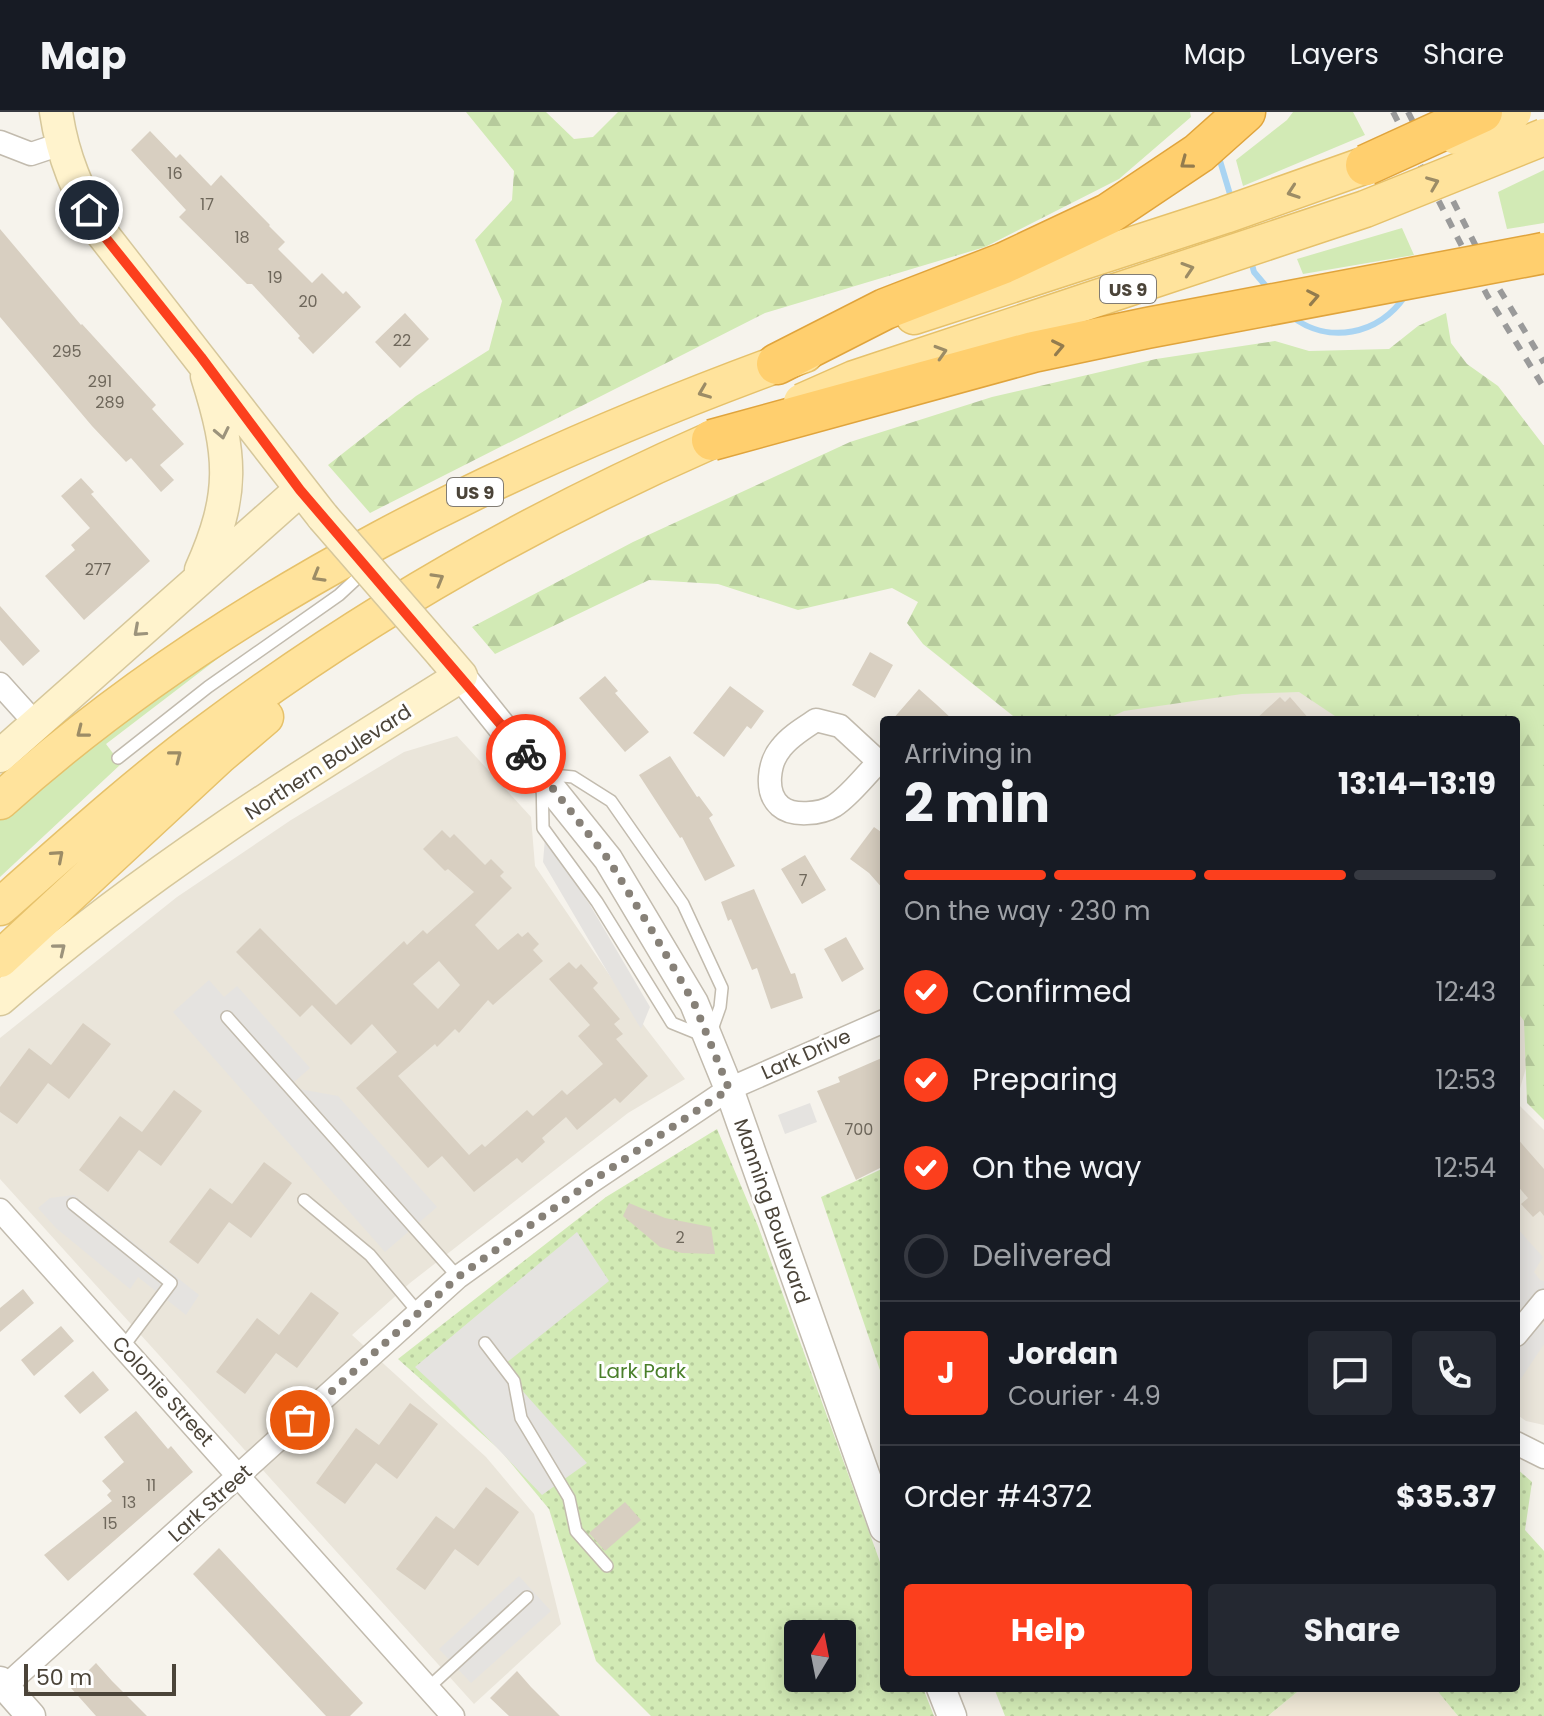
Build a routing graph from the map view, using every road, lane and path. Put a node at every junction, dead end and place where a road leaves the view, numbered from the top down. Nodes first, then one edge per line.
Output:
1 (56, 112) edge
2 (1245, 112) edge
3 (1482, 112) edge
4 (1513, 112) edge
5 (1544, 137) edge
6 (0, 142) edge
7 (61, 144) junction
8 (1366, 165) junction
9 (1544, 253) edge
10 (201, 357) junction
11 (777, 364) junction
12 (712, 440) junction
13 (300, 490) junction
14 (423, 517) junction
15 (392, 546) dead end
16 (381, 556) dead end
17 (197, 578) junction
18 (360, 626) junction
19 (452, 666) junction
20 (0, 684) edge
21 (36, 724) junction
22 (0, 756) edge
23 (118, 758) dead end
24 (880, 762) edge
25 (880, 766) edge
26 (542, 774) junction
27 (0, 801) edge
28 (0, 907) edge
29 (0, 959) edge
30 (0, 999) edge
31 (227, 1017) dead end
32 (880, 1023) edge
33 (709, 1038) junction
34 (729, 1089) junction
35 (304, 1200) dead end
36 (73, 1204) dead end
37 (0, 1210) edge
38 (458, 1277) junction
39 (1544, 1301) edge
40 (418, 1312) junction
41 (1520, 1330) edge
42 (485, 1343) dead end
43 (123, 1347) junction
44 (1520, 1445) edge
45 (1544, 1457) edge
46 (239, 1477) junction
47 (880, 1517) edge
48 (607, 1566) dead end
49 (527, 1597) dead end
50 (2, 1686) edge
51 (428, 1688) junction
52 (943, 1692) edge
53 (31, 1716) edge
54 (453, 1716) edge
55 (952, 1716) edge

1 - 7 main road
2 -> 11 highway
3 - 8 highway, bridge
4 - 8 main road, US 9, bridge
12 -> 5 main road, US 9, bridge
6 - 7 street
7 - 10 main road
8 -> 11 main road, US 9
12 -> 9 highway, bridge
10 - 13 main road
10 -> 17 main road
11 -> 14 main road, US 9 / US 9
18 -> 12 main road, US 9
13 - 17 main road
13 - 19 main road, bridge
14 - 15 lane
14 -> 27 main road, US 9 / US 9
16 - 23 lane
17 -> 21 main road
28 -> 18 main road, US 9
18 - 29 main road
19 - 26 street, Manning Boulevard
30 -> 19 main road, Northern Boulevard
20 - 21 street
21 - 22 main road
24 - 25 street
26 - 33 street, Manning Boulevard
26 - 33 lane
31 - 38 lane
32 - 34 street, Lark Drive
33 - 34 street, Manning Boulevard
34 - 38 street, Lark Street
34 - 47 street, Manning Boulevard
35 - 40 lane
36 - 43 lane
37 - 43 street, Colonie Street
38 - 40 street, Lark Street
39 - 41 street
40 - 46 street, Lark Street
42 - 48 lane
43 - 46 street, Colonie Street
44 - 45 street
46 - 50 street, Lark Street
46 - 51 street, Colonie Street
49 - 51 lane
50 - 53 street
51 - 54 street, Colonie Street
52 - 55 street

